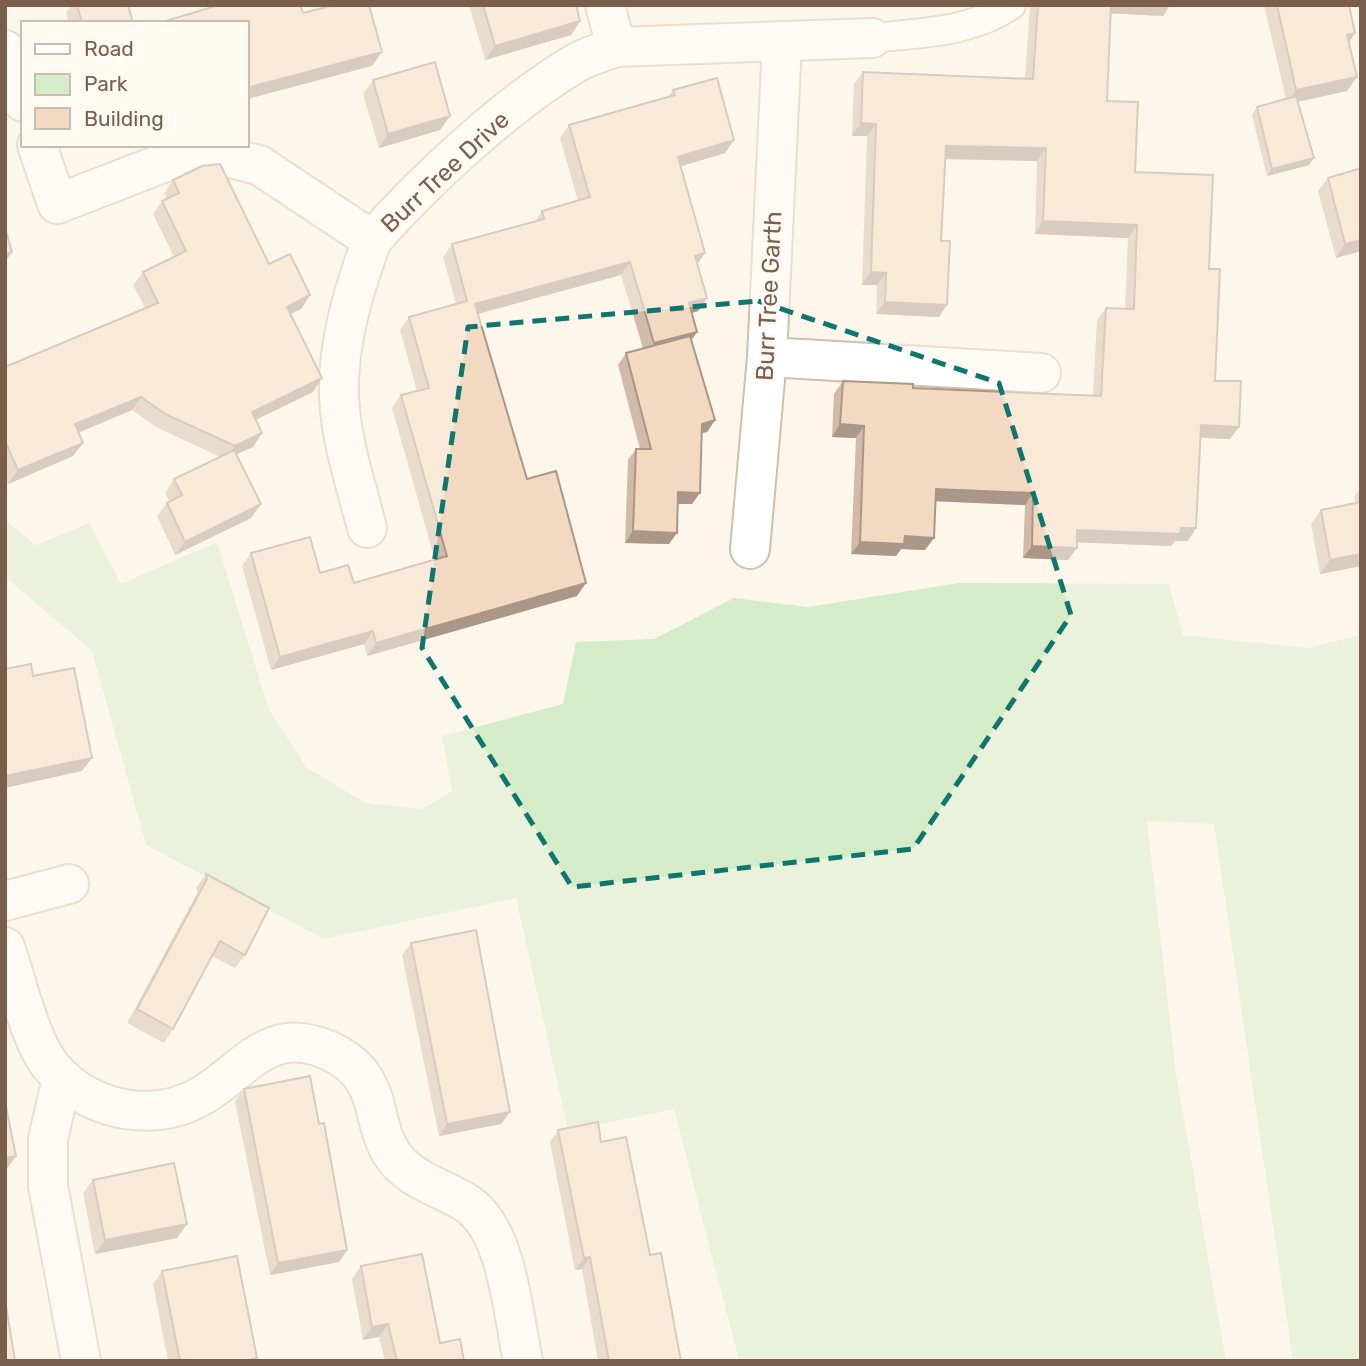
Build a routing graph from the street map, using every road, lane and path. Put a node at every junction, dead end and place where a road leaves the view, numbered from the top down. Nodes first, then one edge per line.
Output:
1 (605, 5) edge
2 (1011, 5) edge
3 (872, 38) joint
4 (782, 43) junction
5 (616, 47) junction
6 (5, 50) edge
7 (21, 96) edge
8 (38, 147) edge
9 (372, 240) junction
10 (767, 356) junction
11 (1041, 373) dead end
12 (367, 528) dead end
13 (750, 549) dead end
14 (69, 884) dead end
15 (5, 901) edge
16 (5, 947) edge
17 (62, 1079) junction
18 (81, 1361) edge
19 (523, 1361) edge

1 - 5 street
2 - 3 lane
3 - 4 street
4 - 5 street
4 - 10 street, Burr Tree Garth
5 - 9 street, Burr Tree Drive
6 - 7 street
8 - 9 street, Burr Tree Drive
9 - 12 street
10 - 11 street
10 - 13 street, Burr Tree Garth
14 - 15 street
16 - 17 street
17 - 18 street
17 - 19 street

